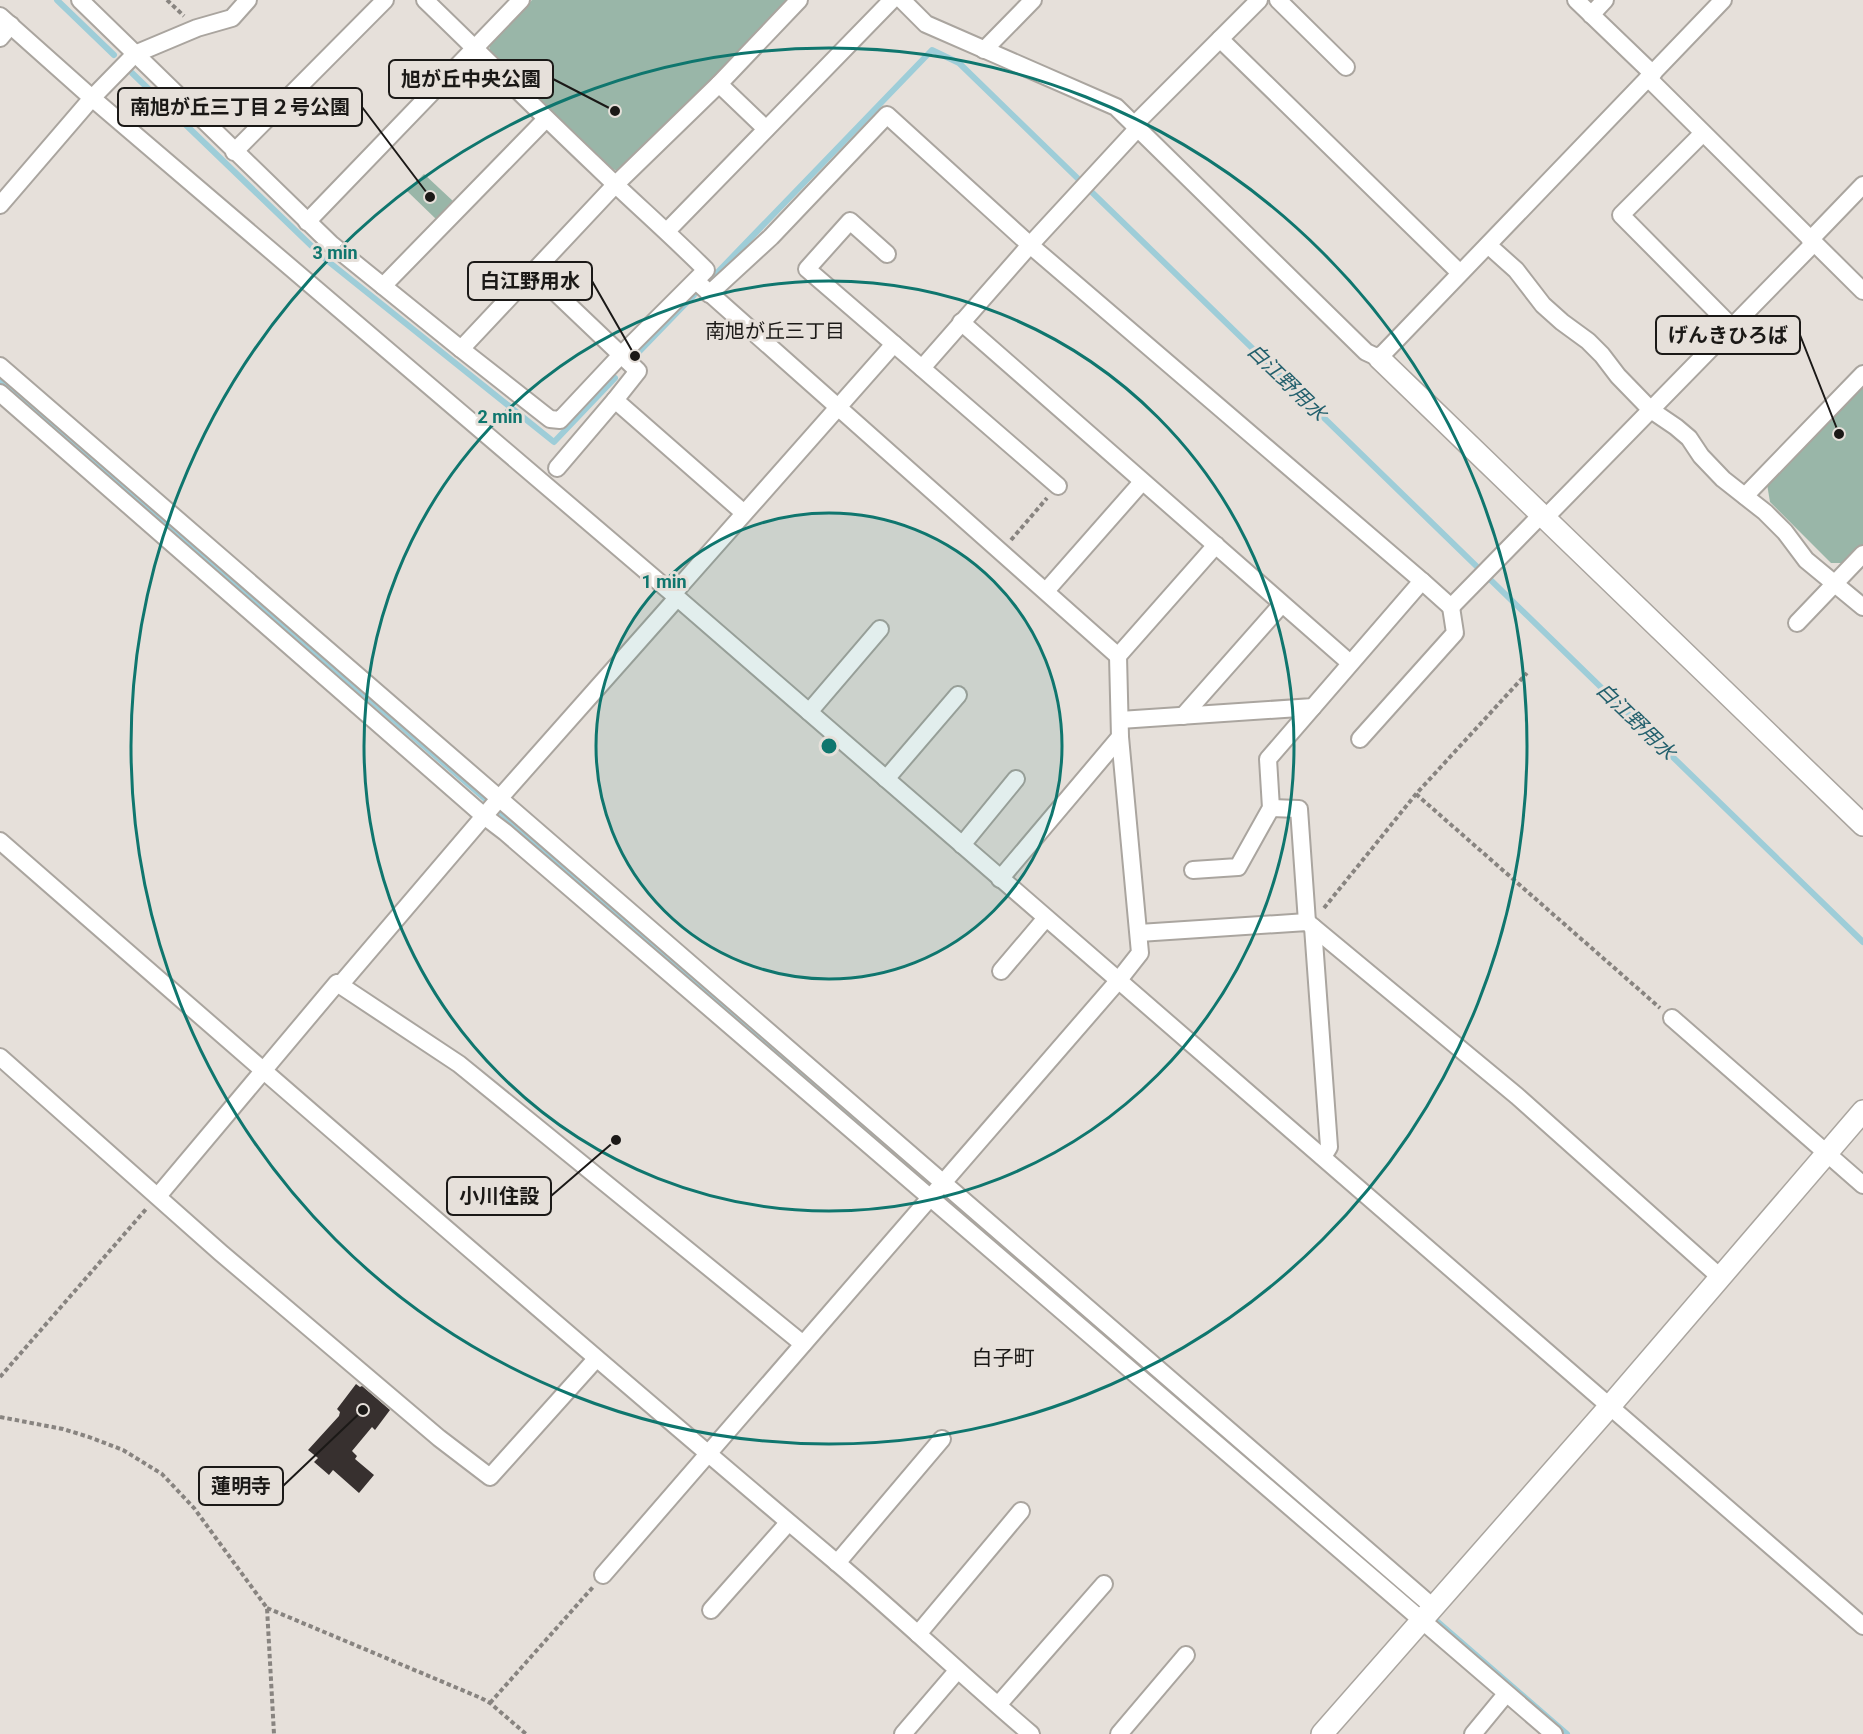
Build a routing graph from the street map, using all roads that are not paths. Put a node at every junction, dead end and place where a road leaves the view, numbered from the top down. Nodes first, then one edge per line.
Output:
1 (80, 0) edge
2 (248, 0) edge
3 (385, 0) edge
4 (425, 0) edge
5 (521, 0) edge
6 (799, 0) edge
7 (892, 0) edge
8 (902, 0) edge
9 (1033, 0) edge
10 (1259, 0) edge
11 (1278, 0) edge
12 (1576, 0) edge
13 (1605, 0) edge
14 (1723, 0) edge
15 (1591, 15) junction
16 (4, 26) edge
17 (1220, 39) junction
18 (475, 48) junction
19 (984, 50) junction
20 (135, 54) junction
21 (1346, 67) dead end
22 (1650, 76) junction
23 (719, 84) junction
24 (92, 98) junction
25 (546, 119) junction
26 (1136, 127) junction
27 (766, 129) junction
28 (1703, 134) junction
29 (234, 152) junction
30 (615, 185) junction
31 (1863, 185) edge
32 (0, 205) edge
33 (307, 222) junction
34 (667, 231) junction
35 (1812, 242) junction
36 (1030, 245) junction
37 (1488, 245) junction
38 (887, 254) dead end
39 (533, 271) junction
40 (1460, 273) junction
41 (696, 280) junction
42 (383, 286) junction
43 (1863, 291) edge
44 (709, 294) junction
45 (961, 322) junction
46 (1732, 327) junction
47 (894, 344) junction
48 (461, 349) junction
49 (621, 355) junction
50 (1379, 358) junction
51 (0, 366) edge
52 (922, 368) junction
53 (1863, 374) edge
54 (0, 393) edge
55 (615, 400) junction
56 (838, 407) junction
57 (1652, 410) junction
58 (557, 468) dead end
59 (1142, 482) junction
60 (1058, 486) road end
61 (1745, 496) junction
62 (744, 513) junction
63 (1544, 516) junction
64 (1216, 545) junction
65 (1863, 554) edge
66 (1422, 580) junction
67 (1834, 584) junction
68 (1046, 591) junction
69 (675, 596) junction
70 (1282, 604) junction
71 (1451, 607) junction
72 (1863, 607) edge
73 (1797, 623) dead end
74 (880, 629) dead end
75 (1118, 656) junction
76 (1350, 663) junction
77 (958, 695) dead end
78 (1313, 707) junction
79 (809, 712) junction
80 (1183, 716) junction
81 (1120, 720) junction
82 (1120, 737) junction
83 (1360, 739) dead end
84 (886, 779) junction
85 (1016, 779) dead end
86 (498, 800) junction
87 (1271, 808) junction
88 (485, 815) junction
89 (1863, 825) edge
90 (0, 841) edge
91 (962, 845) junction
92 (1193, 870) dead end
93 (1000, 879) junction
94 (1046, 918) junction
95 (1310, 924) junction
96 (1139, 933) junction
97 (1001, 971) dead end
98 (1118, 981) junction
99 (340, 985) junction
100 (1672, 1018) road end
101 (0, 1057) edge
102 (262, 1070) junction
103 (1863, 1111) edge
104 (1826, 1153) junction
105 (1323, 1157) junction
106 (944, 1183) junction
107 (1863, 1185) edge
108 (158, 1196) junction
109 (931, 1199) junction
110 (1720, 1277) junction
111 (803, 1344) junction
112 (596, 1359) junction
113 (1610, 1406) junction
114 (942, 1439) dead end
115 (707, 1454) junction
116 (1021, 1511) dead end
117 (788, 1523) junction
118 (837, 1563) junction
119 (603, 1575) road end
120 (1104, 1584) dead end
121 (711, 1610) dead end
122 (1426, 1616) junction
123 (1863, 1626) edge
124 (918, 1634) junction
125 (1186, 1655) dead end
126 (957, 1671) junction
127 (1506, 1695) junction
128 (998, 1706) junction
129 (903, 1734) edge
130 (1031, 1734) edge
131 (1119, 1734) edge
132 (1323, 1734) edge
133 (1473, 1734) edge
134 (1554, 1734) edge

1 - 20 street
2 - 20 street
3 - 29 street
4 - 18 street
5 - 18 street
6 - 23 street
7 - 27 street
8 - 19 street
9 - 19 street
10 - 17 street
11 - 21 street
12 - 15 street
13 - 15 street
14 - 22 street
15 - 22 street
16 - 24 street
17 - 26 street
17 - 40 street
18 - 25 street
18 - 33 street
19 - 26 street
20 - 24 street
20 - 29 street
22 - 28 street
22 - 37 street
23 - 27 street
23 - 30 street
24 - 32 street
24 - 69 street
25 - 30 street
25 - 42 street
26 - 36 street
26 - 50 street
27 - 34 street
28 - 35 street
28 - 46 street
29 - 33 street
30 - 34 street
30 - 39 street
31 - 35 street
33 - 42 street
34 - 41 street
35 - 43 street
35 - 46 street
36 - 44 street
36 - 45 street
36 - 66 street
37 - 40 street
37 - 57 street
38 - 47 street
39 - 48 street
39 - 49 street
40 - 50 street
41 - 44 street
41 - 49 street
42 - 48 street
44 - 56 street
45 - 52 street
45 - 59 street
46 - 57 street
47 - 52 street
47 - 56 street
48 - 49 street
49 - 55 street
50 - 63 street
51 - 86 street
52 - 60 street
53 - 61 street
54 - 88 street
55 - 58 street
55 - 62 street
56 - 62 street
56 - 68 street
57 - 61 street
57 - 63 street
59 - 64 street
59 - 68 street
61 - 67 street
62 - 69 street
63 - 71 street
63 - 89 street
64 - 70 street
64 - 75 street
65 - 67 street
66 - 71 street
66 - 76 street
67 - 72 street
67 - 73 street
68 - 75 street
69 - 79 street
69 - 86 street
70 - 76 street
70 - 80 street
71 - 83 street
74 - 79 street
75 - 81 street
76 - 78 street
77 - 84 street
78 - 80 street
78 - 87 street
79 - 84 street
80 - 81 street
81 - 82 street
82 - 93 street
82 - 96 street
84 - 91 street
85 - 91 street
86 - 88 street
86 - 106 street
87 - 92 street
87 - 95 street
88 - 99 street
88 - 109 street
90 - 102 street
91 - 93 street
93 - 94 street
94 - 97 street
94 - 98 street
95 - 96 street
95 - 105 street
95 - 110 street
96 - 98 street
98 - 105 street
98 - 106 street
99 - 102 street
99 - 111 street
100 - 104 street
101 - 108 street
102 - 108 street
102 - 112 street
103 - 104 street
104 - 107 street
104 - 110 street
105 - 113 street
106 - 109 street
106 - 122 street
108 - 112 street
109 - 111 street
109 - 122 street
110 - 113 street
111 - 115 street
112 - 115 street
113 - 122 street
113 - 123 street
114 - 118 street
115 - 117 street
115 - 119 street
116 - 124 street
117 - 118 street
117 - 121 street
118 - 124 street
120 - 128 street
122 - 127 street
122 - 132 street
124 - 126 street
125 - 131 street
126 - 128 street
126 - 129 street
127 - 133 street
127 - 134 street
128 - 130 street

